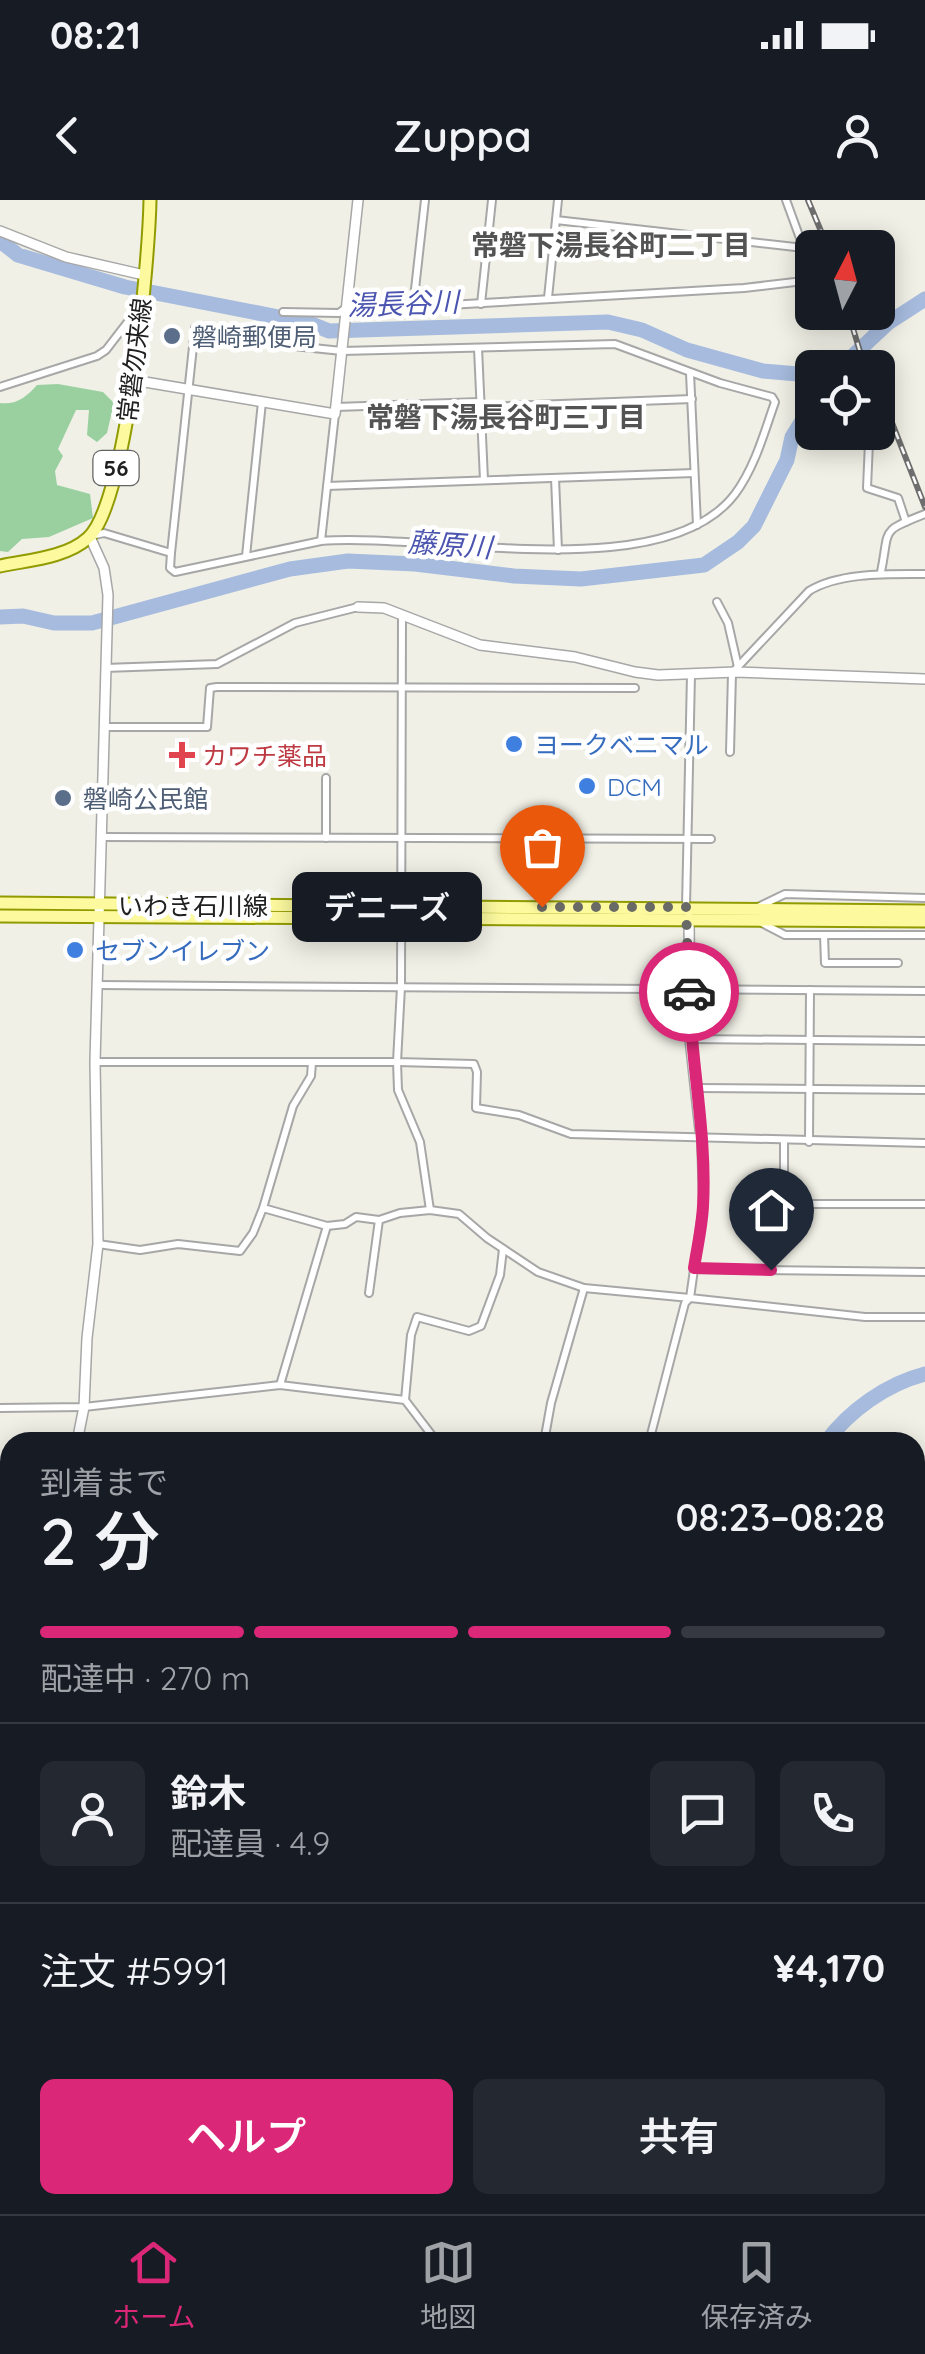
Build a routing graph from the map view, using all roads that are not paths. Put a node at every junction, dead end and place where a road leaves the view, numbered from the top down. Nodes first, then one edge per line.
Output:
1 (150, 200) edge
2 (358, 200) edge
3 (425, 200) edge
4 (492, 200) edge
5 (558, 200) edge
6 (786, 200) edge
7 (556, 220) junction
8 (797, 230) edge
9 (1, 231) edge
10 (795, 247) edge
11 (795, 282) edge
12 (142, 291) junction
13 (548, 298) junction
14 (481, 304) junction
15 (413, 307) junction
16 (283, 312) dead end
17 (346, 312) junction
18 (342, 346) junction
19 (478, 348) junction
20 (690, 372) junction
21 (132, 380) junction
22 (0, 387) edge
23 (188, 389) junction
24 (692, 399) junction
25 (262, 402) junction
26 (481, 405) junction
27 (335, 411) junction
28 (868, 450) edge
29 (694, 473) junction
30 (555, 478) junction
31 (484, 480) junction
32 (327, 486) junction
33 (925, 514) edge
34 (906, 522) junction
35 (697, 526) junction
36 (90, 537) junction
37 (321, 541) junction
38 (558, 550) junction
39 (172, 553) junction
40 (246, 556) junction
41 (0, 566) edge
42 (881, 572) junction
43 (925, 574) edge
44 (717, 602) dead end
45 (358, 607) joint
46 (402, 616) junction
47 (105, 668) junction
48 (735, 670) junction
49 (691, 674) junction
50 (925, 679) edge
51 (401, 688) junction
52 (635, 688) dead end
53 (103, 727) junction
54 (730, 752) dead end
55 (326, 778) dead end
56 (100, 837) junction
57 (326, 838) junction
58 (400, 838) junction
59 (687, 839) junction
60 (711, 839) dead end
61 (925, 898) edge
62 (0, 903) edge
63 (99, 904) junction
64 (925, 911) edge
65 (399, 912) junction
66 (688, 913) junction
67 (756, 914) junction
68 (0, 916) edge
69 (875, 916) junction
70 (99, 918) junction
71 (925, 921) edge
72 (824, 935) junction
73 (925, 935) edge
74 (898, 963) dead end
75 (98, 985) junction
76 (401, 987) junction
77 (689, 989) junction
78 (810, 990) junction
79 (925, 991) edge
80 (690, 1039) junction
81 (810, 1040) junction
82 (925, 1040) edge
83 (95, 1062) junction
84 (312, 1062) junction
85 (397, 1066) junction
86 (698, 1088) junction
87 (809, 1089) junction
88 (925, 1090) edge
89 (701, 1139) junction
90 (784, 1141) junction
91 (809, 1142) junction
92 (925, 1143) edge
93 (925, 1204) edge
94 (262, 1208) junction
95 (430, 1210) junction
96 (380, 1220) junction
97 (327, 1226) junction
98 (98, 1244) junction
99 (504, 1248) junction
100 (694, 1268) junction
101 (925, 1272) edge
102 (584, 1288) junction
103 (369, 1292) dead end
104 (690, 1298) junction
105 (925, 1317) edge
106 (280, 1386) junction
107 (405, 1400) junction
108 (0, 1408) edge
109 (84, 1408) junction
110 (79, 1432) edge
111 (429, 1432) edge
112 (546, 1432) edge
113 (652, 1432) edge

1 - 12 main road, 常磐勿来線 / 56
2 - 17 street
3 - 15 street
4 - 14 street
5 - 7 street
6 - 8 street
7 - 10 street
7 - 13 street
9 - 12 street
11 - 13 street
12 - 21 main road, 常磐勿来線 / 56
12 - 22 street
13 - 14 street
14 - 15 street
15 - 17 street
16 - 17 street
17 - 18 street
18 - 19 street
18 - 23 street
18 - 27 street
19 - 20 street
19 - 26 street
20 - 24 street
20 - 35 street
21 - 23 street
21 - 36 main road, 常磐勿来線 / 56
23 - 25 street
23 - 39 street
24 - 26 street
24 - 29 street
25 - 27 street
25 - 40 street
26 - 27 street
26 - 31 street
27 - 32 street
28 - 34 street
29 - 30 street
29 - 35 street
30 - 31 street
30 - 38 street
31 - 32 street
32 - 37 street
33 - 34 street
34 - 42 street
35 - 38 street
36 - 39 street
36 - 41 main road
36 - 47 street
37 - 38 street
37 - 40 street
39 - 40 street
42 - 43 street
42 - 48 street
44 - 48 street
45 - 46 street
45 - 47 street
46 - 49 street
46 - 51 street
47 - 53 street
48 - 49 street
48 - 50 street
48 - 54 street
49 - 59 street
51 - 52 street
51 - 53 street
51 - 58 street
53 - 56 street
55 - 57 street
56 - 57 street
56 - 63 street
57 - 58 street
58 - 59 street
58 - 65 street
59 - 60 street
59 - 66 street
61 - 67 street
62 - 63 main road, いわき石川線
63 - 65 main road, いわき石川線
63 - 70 street
64 - 69 main road, いわき石川線
65 - 66 main road, いわき石川線
65 - 70 main road, いわき石川線
65 - 76 street
66 - 67 main road, いわき石川線
66 - 77 street
67 - 69 main road, いわき石川線
67 - 72 street
68 - 70 main road, いわき石川線
69 - 71 main road, いわき石川線
70 - 75 street
72 - 73 street
72 - 74 street
75 - 76 street
75 - 83 street
76 - 77 street
76 - 85 street
77 - 78 street
77 - 80 street
78 - 79 street
78 - 81 street
80 - 81 street
80 - 86 street
81 - 82 street
81 - 87 street
83 - 84 street
83 - 98 street
84 - 85 street
84 - 94 street
85 - 89 street
85 - 95 street
86 - 87 street
86 - 89 street
87 - 88 street
87 - 91 street
89 - 90 street
89 - 100 street
90 - 91 street
90 - 93 street
91 - 92 street
94 - 97 street
94 - 98 street
95 - 96 street
95 - 99 street
96 - 97 street
96 - 103 street
97 - 106 street
98 - 109 street
99 - 102 street
99 - 107 street
100 - 101 street
100 - 104 street
102 - 104 street
102 - 112 street
104 - 105 street
104 - 113 street
106 - 107 street
106 - 109 street
107 - 111 street
108 - 109 street
109 - 110 street

